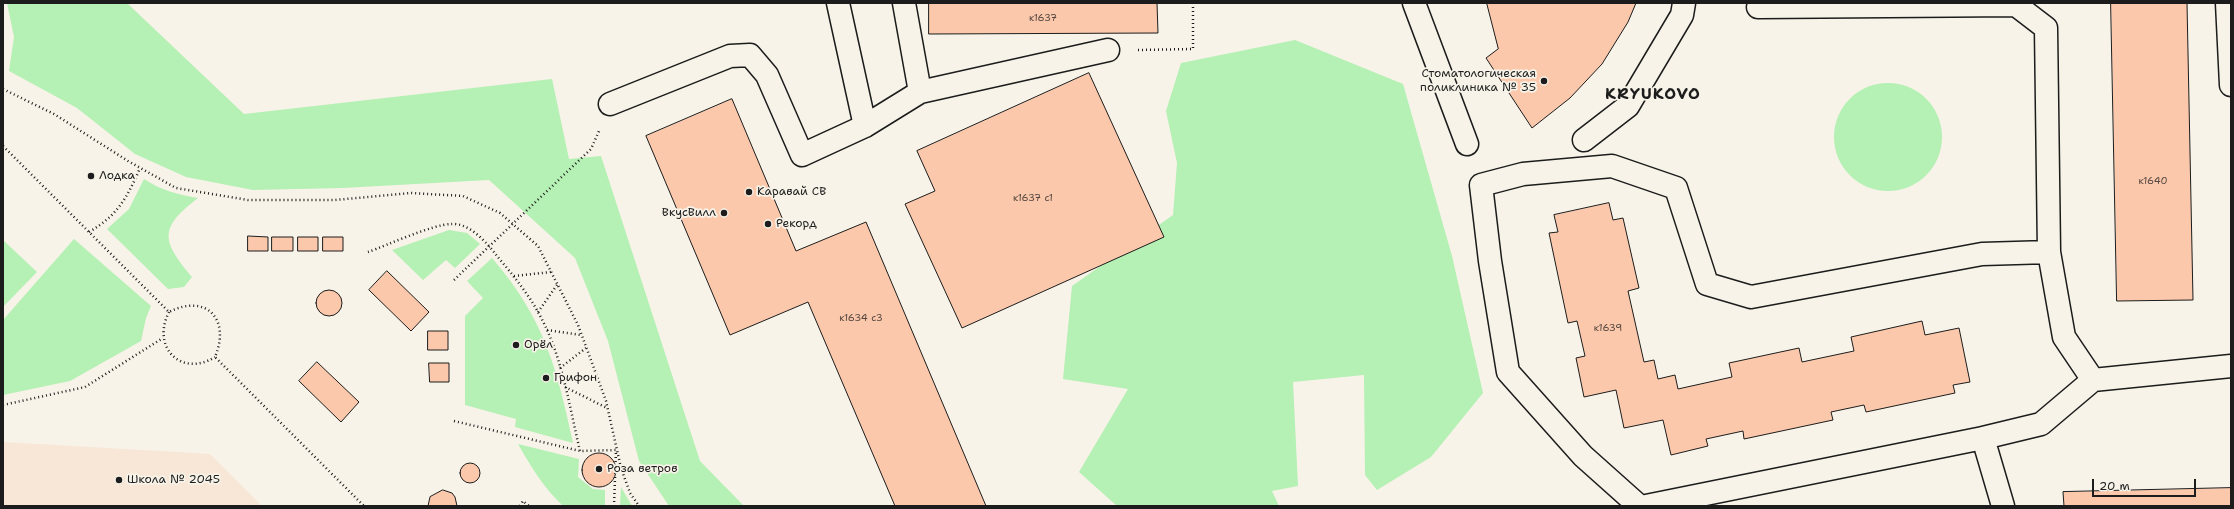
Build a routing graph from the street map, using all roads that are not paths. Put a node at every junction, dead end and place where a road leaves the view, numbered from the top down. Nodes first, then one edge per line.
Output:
1 (838, 3) edge
2 (904, 3) edge
3 (1414, 3) edge
4 (1684, 3) edge
5 (2227, 3) edge
6 (1758, 7) dead end
7 (1108, 50) road end
8 (2231, 85) edge
9 (920, 92) junction
10 (610, 104) road end
11 (865, 126) junction
12 (1584, 140) dead end
13 (1466, 144) dead end
14 (2049, 252) junction
15 (2231, 366) edge
16 (2093, 380) junction
17 (1983, 438) junction
18 (1639, 506) edge
19 (1646, 506) edge
20 (2003, 506) edge

1 - 11 lane
2 - 9 lane
3 - 13 lane
4 - 12 lane
5 - 8 lane
6 - 14 lane
7 - 9 lane
9 - 11 lane
10 - 11 lane
14 - 16 lane
14 - 18 lane
15 - 16 lane
16 - 17 lane
17 - 19 lane
17 - 20 lane

